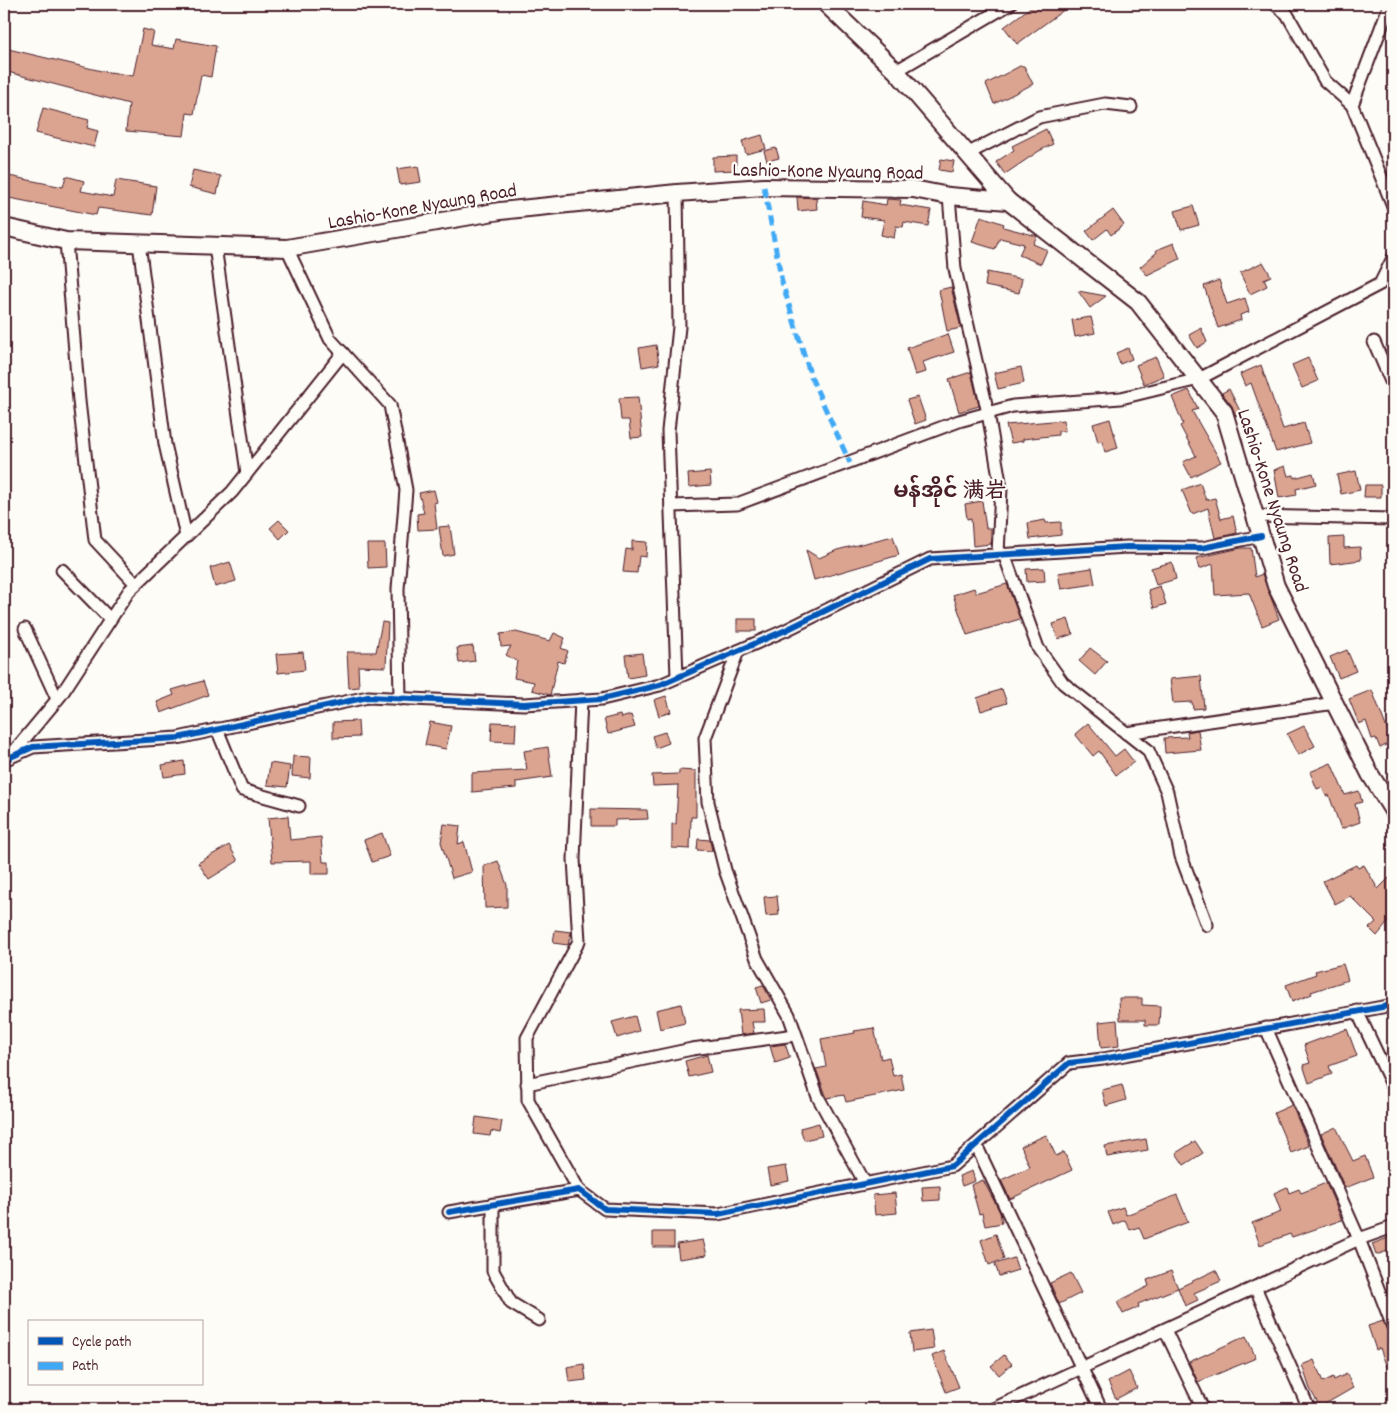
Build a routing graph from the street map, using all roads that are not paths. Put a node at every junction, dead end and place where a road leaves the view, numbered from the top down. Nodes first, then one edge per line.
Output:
1 (826, 4) edge
2 (1010, 4) edge
3 (1275, 4) edge
4 (1390, 4) edge
5 (896, 71) junction
6 (1352, 105) junction
7 (1131, 106) dead end
8 (967, 154) junction
9 (677, 193) junction
10 (949, 196) junction
11 (1008, 201) junction
12 (1393, 206) edge
13 (4, 227) edge
14 (66, 241) junction
15 (139, 243) junction
16 (215, 246) junction
17 (287, 248) junction
18 (1393, 258) edge
19 (1374, 342) dead end
20 (343, 353) junction
21 (1199, 379) junction
22 (1393, 386) edge
23 (988, 413) junction
24 (247, 474) junction
25 (671, 506) junction
26 (1255, 516) junction
27 (1393, 518) edge
28 (186, 536) junction
29 (1261, 536) junction
30 (1001, 554) junction
31 (62, 570) dead end
32 (136, 584) junction
33 (110, 619) junction
34 (25, 629) dead end
35 (738, 651) junction
36 (677, 677) junction
37 (57, 699) junction
38 (400, 699) junction
39 (581, 700) junction
40 (1335, 704) junction
41 (217, 729) junction
42 (1126, 733) junction
43 (6, 759) edge
44 (299, 806) dead end
45 (1393, 811) edge
46 (1207, 925) dead end
47 (1393, 1004) edge
48 (1357, 1011) junction
49 (1266, 1028) junction
50 (795, 1035) junction
51 (528, 1084) junction
52 (1393, 1087) edge
53 (976, 1145) junction
54 (865, 1183) junction
55 (579, 1190) junction
56 (493, 1204) junction
57 (449, 1212) dead end
58 (1393, 1227) edge
59 (1359, 1239) junction
60 (1255, 1287) junction
61 (540, 1320) dead end
62 (1393, 1327) edge
63 (1165, 1330) junction
64 (1082, 1369) junction
65 (993, 1409) edge
66 (1101, 1409) edge
67 (1203, 1409) edge
68 (1309, 1409) edge

1 - 5 main road
2 - 5 street
3 - 6 street
4 - 6 street
5 - 8 main road
6 - 12 street
7 - 8 street
8 - 11 main road
9 - 10 main road, Lashio-Kone Nyaung Road
9 - 17 main road, Lashio-Kone Nyaung Road
9 - 25 street
10 - 11 main road, Lashio-Kone Nyaung Road
10 - 23 street
11 - 21 main road, Lashio-Kone Nyaung Road
13 - 14 main road, Lashio-Kone Nyaung Road
14 - 15 main road, Lashio-Kone Nyaung Road
14 - 32 street
15 - 16 main road, Lashio-Kone Nyaung Road
15 - 28 street
16 - 17 main road, Lashio-Kone Nyaung Road
16 - 24 street
17 - 20 street
18 - 21 street
19 - 22 street
20 - 24 street
20 - 38 street
21 - 23 street
21 - 26 main road, Lashio-Kone Nyaung Road
23 - 25 street
23 - 30 street
24 - 28 street
25 - 36 street
26 - 27 street
26 - 29 main road, Lashio-Kone Nyaung Road
28 - 32 street
29 - 30 street
29 - 40 main road, Lashio-Kone Nyaung Road
30 - 35 street
30 - 42 street
31 - 33 street
32 - 33 street
33 - 37 street
34 - 37 street
35 - 36 street
35 - 50 street
36 - 39 street
37 - 43 street
38 - 39 street
38 - 41 street
39 - 51 street
40 - 42 street
40 - 45 main road, Lashio-Kone Nyaung Road
41 - 43 street
41 - 44 street
42 - 46 street
47 - 48 street
48 - 49 street
48 - 52 street
49 - 53 street
49 - 59 street
50 - 51 street
50 - 54 street
51 - 55 street
53 - 54 street
53 - 64 street
54 - 55 street
55 - 56 street
56 - 57 street
56 - 61 street
58 - 59 street
59 - 60 street
59 - 62 street
60 - 63 street
60 - 68 street
63 - 64 street
63 - 67 street
64 - 65 street
64 - 66 street

